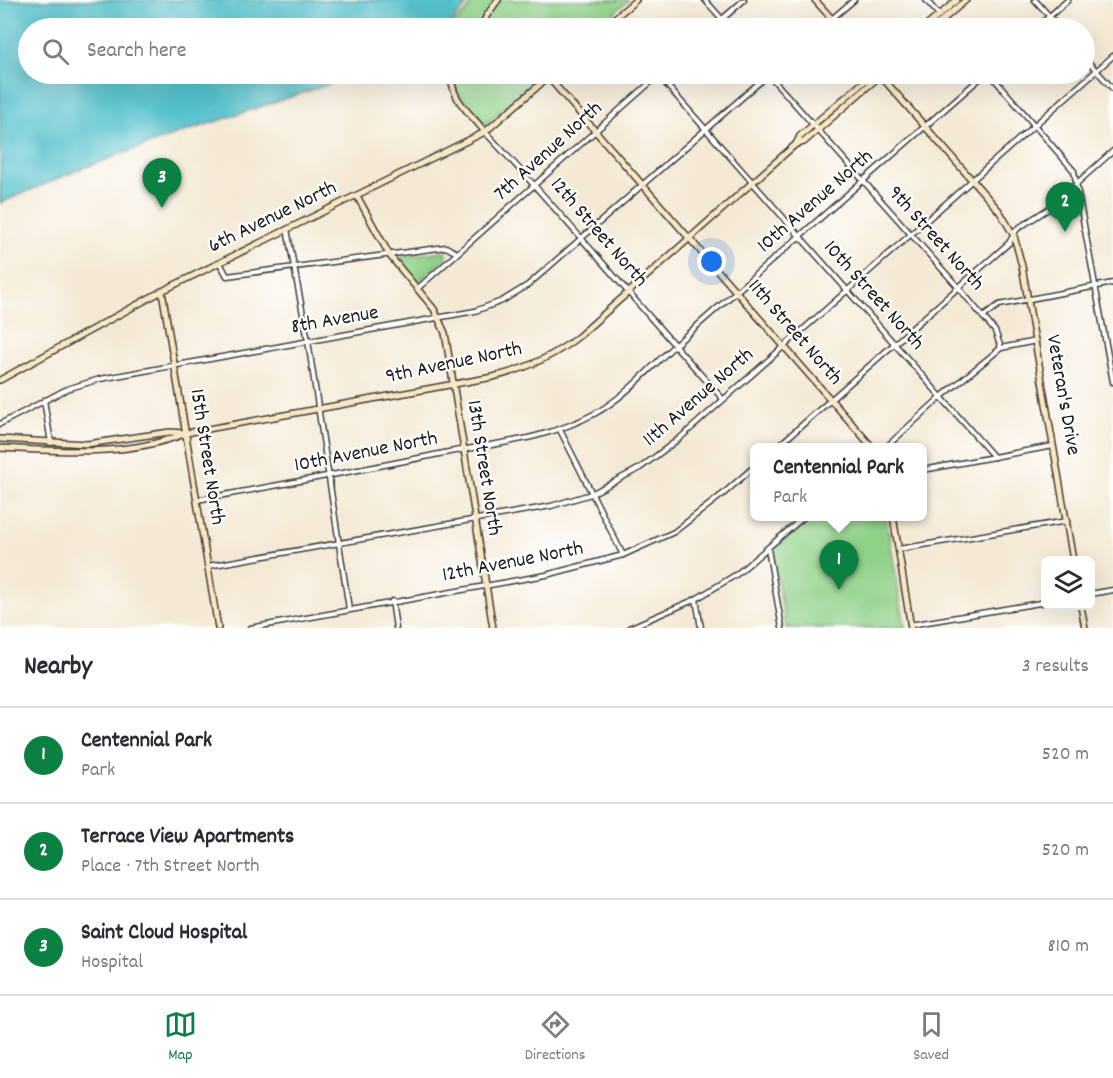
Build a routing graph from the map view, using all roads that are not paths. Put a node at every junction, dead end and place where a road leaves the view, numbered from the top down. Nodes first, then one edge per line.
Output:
1 (498, 0) edge
2 (636, 0) edge
3 (705, 0) edge
4 (744, 0) edge
5 (815, 0) edge
6 (854, 0) edge
7 (926, 0) edge
8 (957, 0) edge
9 (966, 0) edge
10 (1035, 0) edge
11 (1068, 0) edge
12 (941, 17) junction
13 (1049, 17) joint
14 (486, 18) edge
15 (616, 18) edge
16 (720, 18) edge
17 (724, 18) edge
18 (831, 18) edge
19 (833, 18) edge
20 (1113, 56) edge
21 (1096, 70) joint
22 (452, 84) edge
23 (540, 84) edge
24 (557, 84) edge
25 (648, 84) edge
26 (668, 84) edge
27 (758, 84) edge
28 (778, 84) edge
29 (862, 84) edge
30 (868, 84) edge
31 (889, 84) edge
32 (973, 84) edge
33 (999, 84) edge
34 (1080, 84) edge
35 (1113, 89) edge
36 (1034, 125) junction
37 (925, 126) junction
38 (816, 127) junction
39 (706, 129) junction
40 (595, 130) junction
41 (485, 132) junction
42 (1113, 151) edge
43 (972, 180) junction
44 (862, 181) junction
45 (754, 182) junction
46 (643, 184) junction
47 (1077, 184) junction
48 (534, 185) junction
49 (357, 195) junction
50 (287, 230) junction
51 (911, 233) junction
52 (1014, 236) junction
53 (800, 237) junction
54 (690, 238) junction
55 (580, 239) junction
56 (457, 254) junction
57 (390, 256) junction
58 (220, 262) junction
59 (294, 267) junction
60 (1113, 283) edge
61 (1097, 286) junction
62 (958, 287) junction
63 (417, 289) junction
64 (847, 290) junction
65 (162, 291) junction
66 (736, 292) junction
67 (628, 293) junction
68 (1028, 299) junction
69 (439, 317) junction
70 (983, 317) junction
71 (308, 341) junction
72 (1036, 341) junction
73 (894, 343) junction
74 (784, 345) junction
75 (674, 346) junction
76 (1001, 348) junction
77 (1111, 361) edge
78 (176, 366) junction
79 (0, 380) edge
80 (1113, 382) edge
81 (453, 384) junction
82 (941, 397) junction
83 (723, 399) junction
84 (831, 399) junction
85 (44, 400) junction
86 (318, 409) junction
87 (0, 424) edge
88 (560, 430) junction
89 (186, 433) junction
90 (0, 439) edge
91 (51, 443) junction
92 (781, 443) edge
93 (870, 443) edge
94 (889, 443) edge
95 (1054, 446) junction
96 (0, 448) edge
97 (464, 449) junction
98 (994, 457) junction
99 (927, 469) edge
100 (750, 470) edge
101 (329, 476) junction
102 (591, 494) junction
103 (197, 500) junction
104 (474, 519) junction
105 (799, 521) edge
106 (894, 521) edge
107 (1067, 521) junction
108 (339, 543) junction
109 (768, 548) junction
110 (899, 549) junction
111 (623, 555) junction
112 (1072, 556) edge
113 (207, 566) junction
114 (485, 585) junction
115 (1098, 587) dead end
116 (1113, 590) edge
117 (1099, 592) junction
118 (1095, 593) edge
119 (696, 599) junction
120 (392, 601) junction
121 (1041, 603) edge
122 (349, 609) junction
123 (1082, 610) edge
124 (910, 626) edge
125 (218, 628) edge
126 (250, 628) edge
127 (396, 628) edge
128 (493, 628) edge
129 (629, 628) edge
130 (701, 628) edge
131 (782, 628) edge
132 (1085, 628) edge

1 - 14 street
2 - 15 street
3 - 16 street
4 - 17 street
5 - 18 street
6 - 19 street
7 - 12 street
8 - 12 street
9 - 12 street
10 - 13 street
11 - 13 street
20 - 21 street, 11th Avenue North
21 - 35 street
22 - 41 street, 12th Street North
23 - 41 street, 6th Avenue North
24 - 40 street, 11th Street North
25 - 40 street, 7th Avenue North
26 - 39 street, 10th Street North
27 - 39 street, 8th Avenue
28 - 38 street, 9th Street North
29 - 38 street, 9th Avenue North
30 - 38 street, 9th Avenue North
31 - 37 street, Veteran's Drive
32 - 37 street, 10th Avenue North
33 - 36 street
34 - 36 street, 11th Avenue North
36 - 43 street, 11th Avenue North
36 - 47 street
37 - 43 street, Veteran's Drive
37 - 44 street, 10th Avenue North
38 - 44 street, 9th Street North
38 - 45 street, 9th Avenue North
39 - 45 street, 10th Street North
39 - 46 street, 8th Avenue
40 - 46 street, 11th Street North
40 - 48 street, 7th Avenue North
41 - 48 street, 12th Street North
41 - 49 street, 6th Avenue North
42 - 47 street
43 - 51 street, 11th Avenue North
43 - 52 street, Veteran's Drive
44 - 51 street, 9th Street North
44 - 53 street, 10th Avenue North
45 - 53 street, 10th Street North
45 - 54 street, 9th Avenue North
46 - 54 street, 11th Street North
46 - 55 street, 8th Avenue
47 - 52 street
47 - 61 street
48 - 55 street, 12th Street North
48 - 56 street, 7th Avenue North
49 - 50 street, 6th Avenue North
49 - 57 street, 13th Street North
50 - 58 street, 6th Avenue North
50 - 59 street
51 - 62 street, 9th Street North
51 - 64 street, 11th Avenue North
52 - 62 street
52 - 68 street, Veteran's Drive
53 - 64 street, 10th Street North
53 - 66 street, 10th Avenue North
54 - 66 street, 11th Street North
54 - 67 street, 9th Avenue North
55 - 67 street, 12th Street North
55 - 69 street, 8th Avenue
56 - 57 street
56 - 63 street, 7th Avenue North
57 - 59 street
57 - 63 street, 13th Street North
58 - 59 street
58 - 65 street, 6th Avenue North
59 - 71 street
60 - 61 street
61 - 68 street
61 - 77 street
62 - 70 street, 9th Street North
62 - 73 street
63 - 69 street, 13th Street North
64 - 73 street, 10th Street North
64 - 74 street, 11th Avenue North
65 - 78 street, 15th Street North
65 - 79 street, 6th Avenue North
66 - 74 street, 11th Street North
66 - 75 street, 10th Avenue North
67 - 75 street, 12th Street North
67 - 81 street, 9th Avenue North
68 - 70 street
68 - 72 street, Veteran's Drive
69 - 71 street, 8th Avenue
69 - 81 street, 13th Street North
70 - 76 street, 9th Street North
71 - 78 street, 8th Avenue
71 - 86 street
72 - 76 street
72 - 95 street, Veteran's Drive
73 - 82 street, 10th Street North
73 - 84 street
74 - 83 street, 11th Avenue North
74 - 84 street, 11th Street North
75 - 83 street, 12th Street North
75 - 88 street, 10th Avenue North
76 - 82 street
77 - 80 street
78 - 85 street, 8th Avenue
78 - 89 street, 15th Street North
81 - 86 street, 9th Avenue North
81 - 97 street, 13th Street North
82 - 94 street
82 - 98 street, 10th Street North
83 - 102 street, 11th Avenue North
84 - 92 street
84 - 93 street, 11th Street North
85 - 87 street, 8th Avenue
85 - 91 street
86 - 89 street, 9th Avenue North
86 - 101 street
88 - 97 street, 10th Avenue North
88 - 102 street
89 - 91 street, 9th Avenue North
89 - 96 street, 9th Avenue North
89 - 103 street, 15th Street North
90 - 91 street, 9th Avenue North
95 - 98 street
95 - 107 street, Veteran's Drive
97 - 101 street, 10th Avenue North
97 - 104 street, 13th Street North
98 - 99 street
100 - 111 street, 12th Avenue North
101 - 103 street, 10th Avenue North
101 - 108 street
102 - 104 street, 11th Avenue North
102 - 111 street
103 - 113 street, 15th Street North
104 - 108 street, 11th Avenue North
104 - 114 street, 13th Street North
105 - 109 street
106 - 110 street
107 - 110 street
107 - 112 street, Veteran's Drive
108 - 113 street, 11th Avenue North
108 - 122 street
109 - 119 street
109 - 131 street
110 - 124 street
111 - 114 street, 12th Avenue North
113 - 125 street, 15th Street North
114 - 120 street, 12th Avenue North
114 - 128 street, 13th Street North
115 - 117 street
116 - 117 street
117 - 118 street
119 - 129 street
119 - 130 street
120 - 122 street, 12th Avenue North
120 - 127 street
121 - 124 street
122 - 126 street, 12th Avenue North
123 - 132 street

